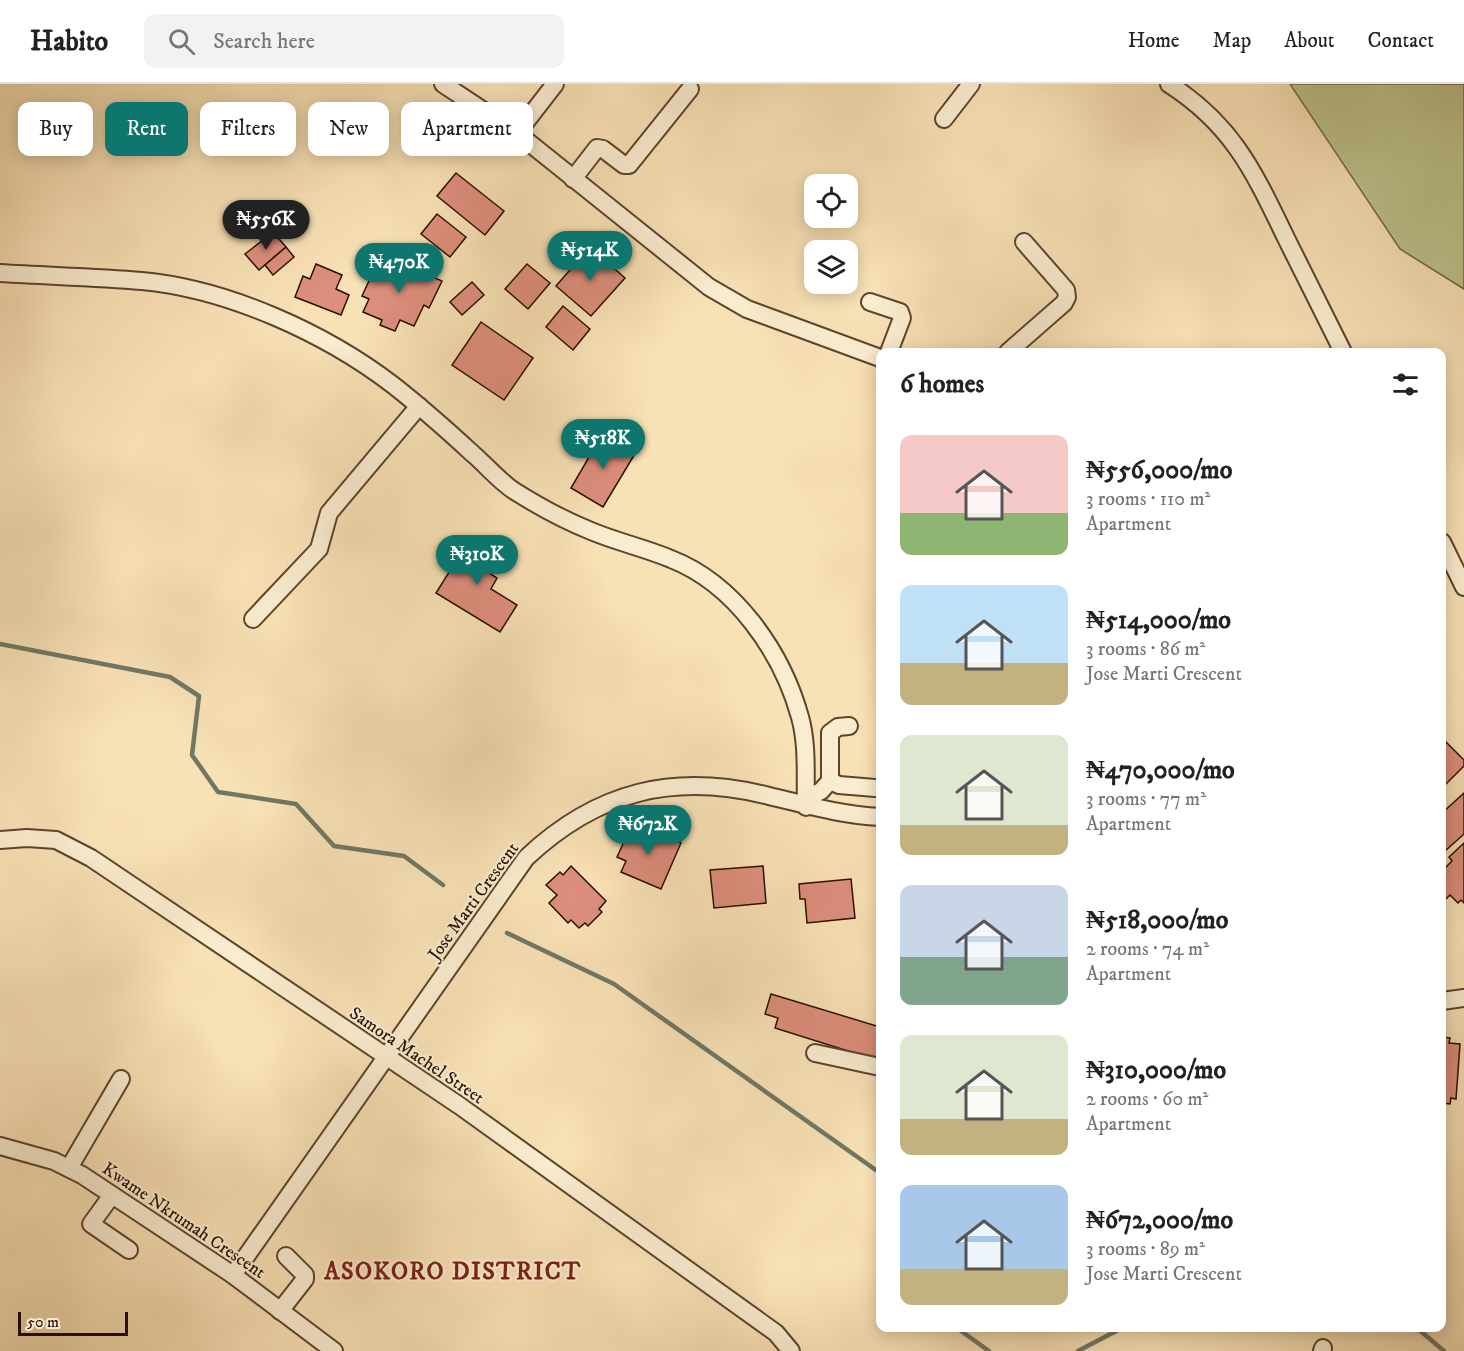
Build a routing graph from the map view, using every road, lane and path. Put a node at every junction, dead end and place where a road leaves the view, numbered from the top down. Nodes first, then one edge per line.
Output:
1 (443, 84) edge
2 (555, 84) edge
3 (970, 84) edge
4 (1169, 84) edge
5 (690, 89) dead end
6 (470, 102) edge
7 (533, 112) edge
8 (944, 119) dead end
9 (533, 146) edge
10 (573, 179) junction
11 (1024, 242) dead end
12 (0, 273) edge
13 (870, 302) dead end
14 (891, 348) edge
15 (1013, 348) edge
16 (1341, 348) edge
17 (876, 357) edge
18 (419, 406) junction
19 (1446, 551) edge
20 (1464, 587) edge
21 (253, 619) dead end
22 (849, 726) dead end
23 (830, 781) junction
24 (875, 788) dead end
25 (806, 803) junction
26 (876, 817) edge
27 (0, 840) edge
28 (1464, 998) edge
29 (1446, 1000) edge
30 (815, 1053) dead end
31 (386, 1056) junction
32 (876, 1066) edge
33 (121, 1079) dead end
34 (0, 1146) edge
35 (69, 1168) junction
36 (112, 1195) junction
37 (129, 1250) dead end
38 (286, 1256) dead end
39 (233, 1275) junction
40 (280, 1311) junction
41 (334, 1351) edge
42 (791, 1351) edge

1 - 6 street
2 - 7 street
3 - 8 street
4 - 16 street
5 - 10 street
9 - 10 street
10 - 17 street
11 - 15 street
12 - 18 street
13 - 14 street
18 - 21 street
18 - 25 street
19 - 20 street
22 - 23 street
23 - 24 street
23 - 25 street
25 - 26 street, Jose Marti Crescent
25 - 31 street, Jose Marti Crescent
27 - 31 street, Samora Machel Street
28 - 29 street
30 - 32 street
31 - 39 street, Jose Marti Crescent
31 - 42 street, Samora Machel Street
33 - 35 street
34 - 35 street, Kwame Nkrumah Crescent
35 - 36 street, Kwame Nkrumah Crescent
36 - 37 street
36 - 39 street, Kwame Nkrumah Crescent
38 - 40 street
39 - 40 street, Kwame Nkrumah Crescent
40 - 41 street, Kwame Nkrumah Crescent

